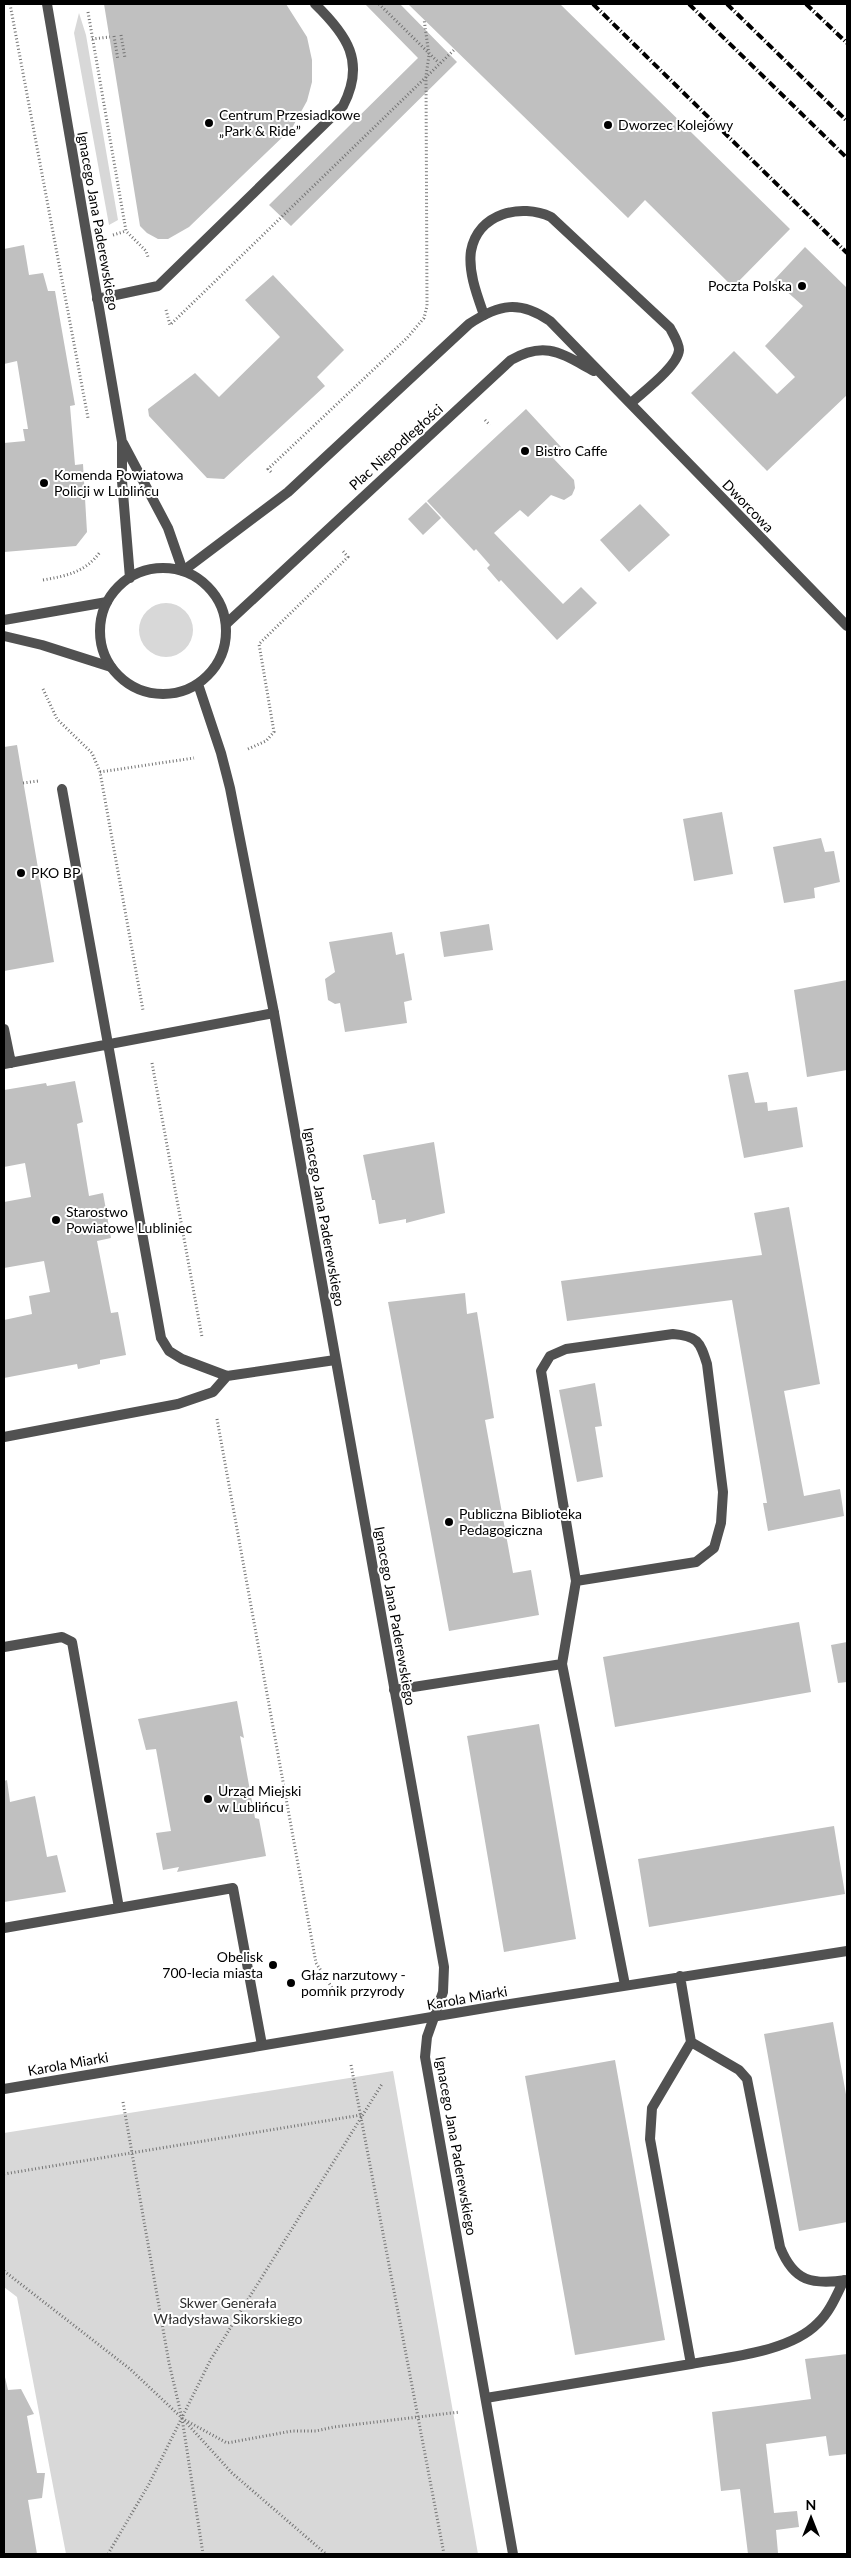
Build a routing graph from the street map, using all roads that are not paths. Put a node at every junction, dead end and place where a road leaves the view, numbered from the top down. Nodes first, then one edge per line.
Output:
1 (47, 4) edge
2 (315, 4) edge
3 (97, 299) junction
4 (484, 315) junction
5 (604, 376) junction
6 (631, 403) junction
7 (122, 442) junction
8 (183, 571) junction
9 (130, 578) junction
10 (107, 602) junction
11 (4, 620) edge
12 (226, 624) junction
13 (847, 626) edge
14 (4, 636) edge
15 (111, 667) junction
16 (198, 684) junction
17 (62, 789) dead end
18 (274, 1013) junction
19 (4, 1029) edge
20 (106, 1045) junction
21 (7, 1063) edge
22 (335, 1360) junction
23 (227, 1376) junction
24 (4, 1437) edge
25 (576, 1581) junction
26 (4, 1647) edge
27 (562, 1664) junction
28 (394, 1690) junction
29 (119, 1908) junction
30 (4, 1928) edge
31 (847, 1951) edge
32 (680, 1976) junction
33 (625, 1985) junction
34 (435, 2018) junction
35 (690, 2042) junction
36 (262, 2045) junction
37 (4, 2089) edge
38 (846, 2280) edge
39 (690, 2364) junction
40 (486, 2398) junction
41 (513, 2554) edge

1 - 3 street, Ignacego Jana Paderewskiego
2 - 3 street
3 - 7 street, Ignacego Jana Paderewskiego
4 - 5 street, Plac Niepodległości
4 - 6 street
4 - 8 street, Plac Niepodległości
5 - 6 street, Plac Niepodległości
5 - 12 street, Plac Niepodległości
6 - 13 street, Dworcowa
7 - 8 street
7 - 9 street
8 - 9 street
8 - 12 street
9 - 10 street
10 - 11 street
10 - 15 street
12 - 16 street
14 - 15 street
15 - 16 street
16 - 18 street, Ignacego Jana Paderewskiego
17 - 20 street
18 - 20 street
18 - 22 street, Ignacego Jana Paderewskiego
19 - 21 street
20 - 21 street
20 - 23 street
22 - 23 street
22 - 28 street, Ignacego Jana Paderewskiego
23 - 24 street
25 - 25 street
25 - 27 street
26 - 29 street
27 - 28 street
27 - 33 street
28 - 34 street, Ignacego Jana Paderewskiego
29 - 30 street
29 - 36 street
31 - 32 street, Karola Miarki
32 - 33 street, Karola Miarki
32 - 35 street
33 - 34 street, Karola Miarki
34 - 36 street, Karola Miarki
34 - 40 street, Ignacego Jana Paderewskiego
35 - 38 street
35 - 39 street
36 - 37 street, Karola Miarki
38 - 39 street
39 - 40 street
40 - 41 street, Ignacego Jana Paderewskiego

